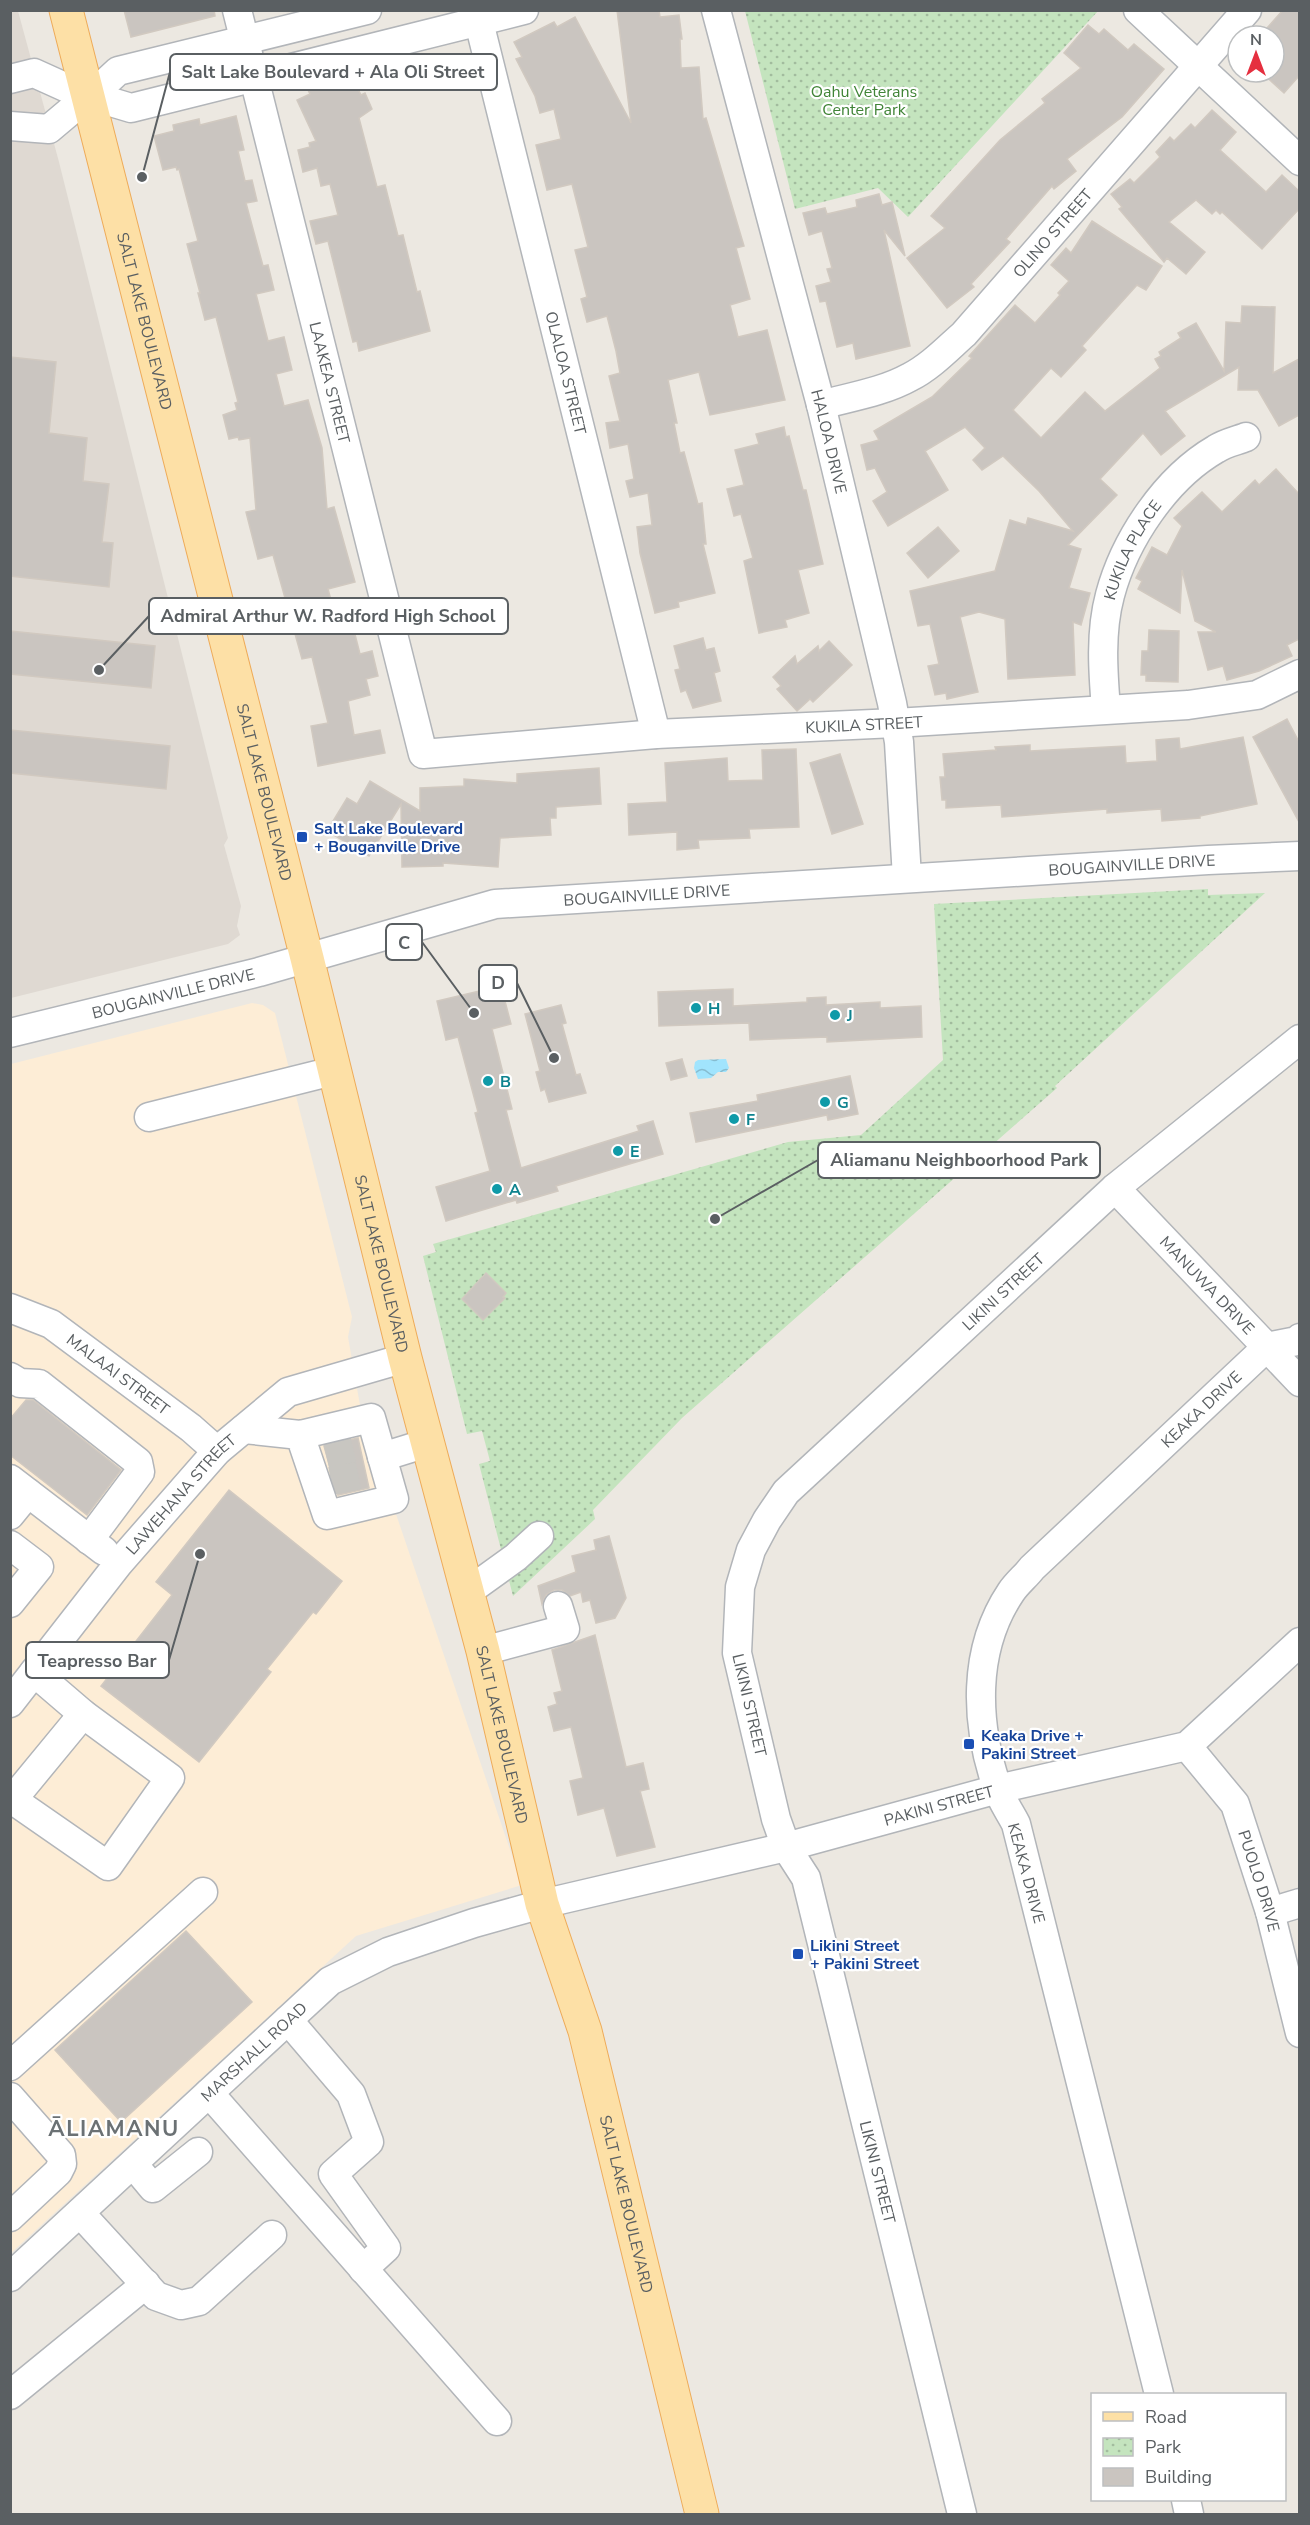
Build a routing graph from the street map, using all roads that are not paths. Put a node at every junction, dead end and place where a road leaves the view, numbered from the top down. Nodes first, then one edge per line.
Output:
1 (66, 10) edge
2 (237, 10) edge
3 (367, 10) edge
4 (524, 10) edge
5 (716, 10) edge
6 (1138, 10) edge
7 (1246, 10) edge
8 (477, 17) edge
9 (244, 40) junction
10 (1197, 67) junction
11 (10, 79) edge
12 (254, 79) junction
13 (89, 97) junction
14 (10, 126) edge
15 (1299, 161) edge
16 (821, 405) junction
17 (1246, 437) dead end
18 (1299, 674) edge
19 (1106, 710) junction
20 (896, 723) junction
21 (656, 734) junction
22 (423, 754) joint
23 (1299, 856) edge
24 (907, 878) junction
25 (307, 958) junction
26 (10, 1033) edge
27 (1299, 1039) edge
28 (333, 1071) junction
29 (149, 1117) dead end
30 (1115, 1188) junction
31 (10, 1308) edge
32 (1299, 1338) edge
33 (1267, 1347) junction
34 (405, 1358) junction
35 (11, 1377) edge
36 (1299, 1382) edge
37 (244, 1429) junction
38 (427, 1443) junction
39 (217, 1451) junction
40 (375, 1459) junction
41 (316, 1463) junction
42 (16, 1495) edge
43 (539, 1536) dead end
44 (89, 1540) junction
45 (10, 1545) edge
46 (119, 1563) junction
47 (466, 1593) junction
48 (10, 1603) edge
49 (558, 1606) dead end
50 (1299, 1642) edge
51 (483, 1651) junction
52 (34, 1672) junction
53 (10, 1703) edge
54 (82, 1714) junction
55 (1187, 1746) junction
56 (998, 1789) junction
57 (12, 1799) edge
58 (786, 1847) junction
59 (203, 1892) dead end
60 (1299, 1903) edge
61 (542, 1904) junction
62 (1270, 1912) junction
63 (288, 2020) junction
64 (1299, 2033) edge
65 (10, 2066) edge
66 (209, 2093) junction
67 (10, 2097) edge
68 (198, 2152) dead end
69 (133, 2164) junction
70 (80, 2213) junction
71 (10, 2217) edge
72 (272, 2235) dead end
73 (363, 2269) junction
74 (10, 2277) edge
75 (146, 2284) junction
76 (1159, 2393) edge
77 (10, 2395) edge
78 (497, 2421) dead end
79 (702, 2514) edge
80 (962, 2514) edge

1 - 13 main road, SALT LAKE BOULEVARD
2 - 9 street, LAAKEA STREET
3 - 9 street
4 - 8 street
5 - 16 street, HALOA DRIVE
6 - 10 street
7 - 10 street, OLINO STREET
8 - 12 street
8 - 21 street, OLALOA STREET
9 - 12 street, LAAKEA STREET
9 - 13 street
10 - 15 street
10 - 16 street, OLINO STREET
11 - 13 street
12 - 13 street
12 - 22 street, LAAKEA STREET
13 - 14 street
13 - 25 main road, SALT LAKE BOULEVARD
16 - 20 street, HALOA DRIVE
17 - 19 street, KUKILA PLACE
18 - 19 street, KUKILA STREET
19 - 20 street, KUKILA STREET
20 - 21 street, KUKILA STREET
20 - 24 street, HALOA DRIVE
21 - 22 street, KUKILA STREET
23 - 24 street, BOUGAINVILLE DRIVE
24 - 25 street, BOUGAINVILLE DRIVE
25 - 26 street, BOUGAINVILLE DRIVE
25 - 28 main road, SALT LAKE BOULEVARD
27 - 30 street, LIKINI STREET
28 - 29 street
28 - 34 main road, SALT LAKE BOULEVARD
30 - 33 street, MANUWA DRIVE
30 - 58 street, LIKINI STREET
31 - 39 street, MALAAI STREET
32 - 33 street
33 - 36 street, MANUWA DRIVE
33 - 56 street, KEAKA DRIVE
34 - 37 street, LAWEHANA STREET
34 - 38 main road, SALT LAKE BOULEVARD
35 - 44 street
37 - 39 street, LAWEHANA STREET
37 - 41 street
38 - 40 street
38 - 47 main road, SALT LAKE BOULEVARD
39 - 46 street, LAWEHANA STREET
40 - 41 street
40 - 41 street
42 - 44 street
43 - 47 street
44 - 46 street
45 - 48 street
46 - 52 street, LAWEHANA STREET
47 - 51 main road, SALT LAKE BOULEVARD
49 - 51 street
50 - 55 street
51 - 61 main road, SALT LAKE BOULEVARD
52 - 53 street, LAWEHANA STREET
52 - 54 street
54 - 57 street
54 - 57 street
55 - 56 street, PAKINI STREET
55 - 62 street, PUOLO DRIVE
56 - 58 street, PAKINI STREET
56 - 76 street, KEAKA DRIVE
58 - 61 street, PAKINI STREET
58 - 80 street, LIKINI STREET
59 - 65 street
60 - 62 street
61 - 63 street, MARSHALL ROAD
61 - 79 main road, SALT LAKE BOULEVARD
62 - 64 street, PUOLO DRIVE
63 - 66 street, MARSHALL ROAD
63 - 73 street
66 - 69 street, MARSHALL ROAD
66 - 73 street
67 - 71 street
68 - 69 street
69 - 70 street, MARSHALL ROAD
70 - 74 street, MARSHALL ROAD
70 - 75 street
72 - 75 street
73 - 78 street
75 - 77 street

